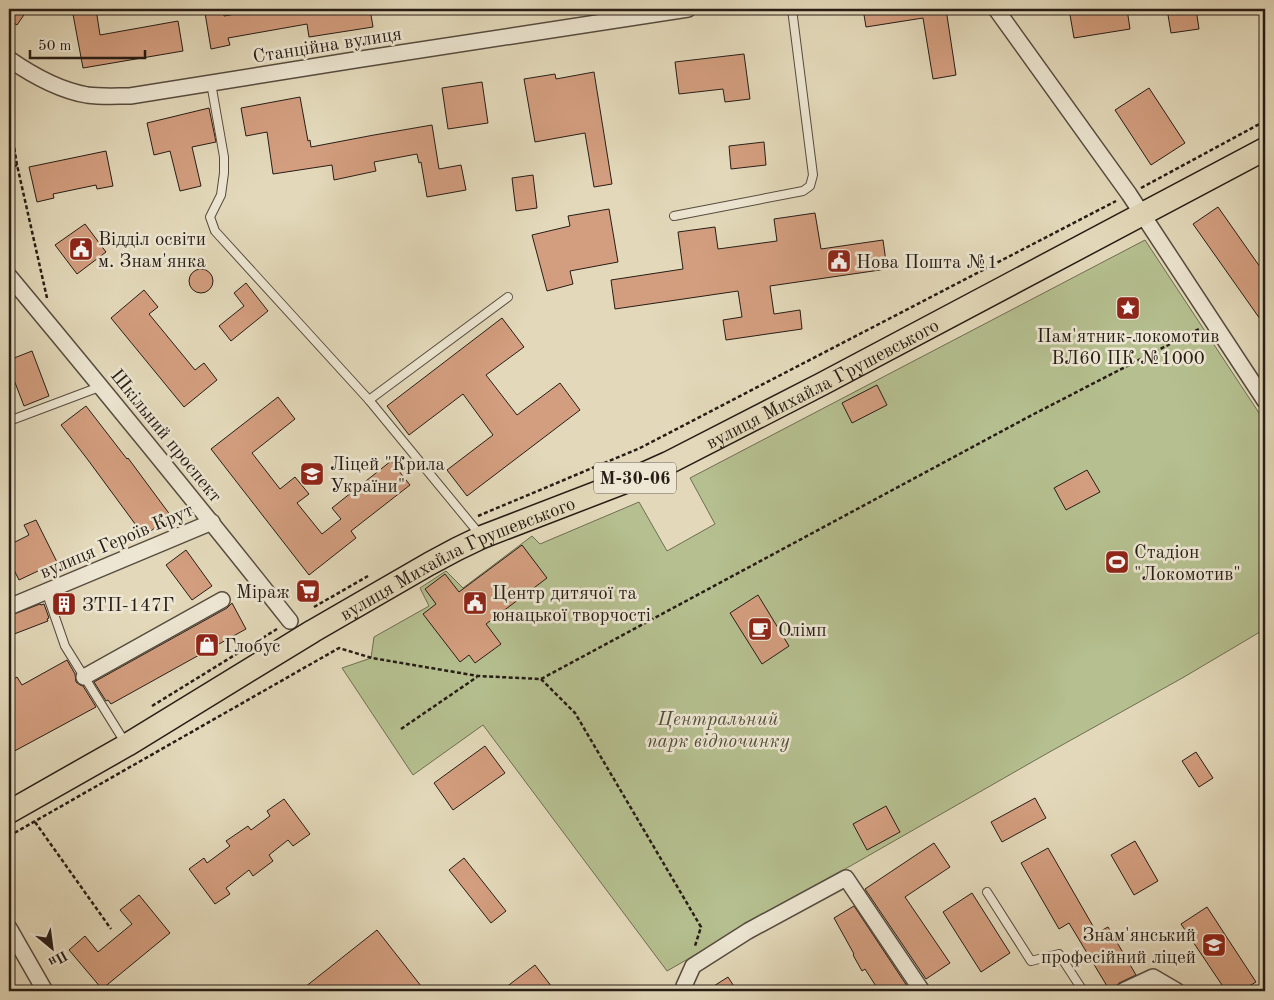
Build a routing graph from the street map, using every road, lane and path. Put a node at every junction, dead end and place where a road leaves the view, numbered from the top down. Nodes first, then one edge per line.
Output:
1 (688, 9) edge
2 (792, 9) edge
3 (996, 9) edge
4 (9, 58) edge
5 (211, 83) junction
6 (9, 116) edge
7 (1265, 122) edge
8 (1265, 148) edge
9 (17, 165) junction
10 (9, 169) edge
11 (1129, 194) junction
12 (1142, 214) junction
13 (674, 216) dead end
14 (9, 276) edge
15 (508, 297) dead end
16 (47, 298) dead end
17 (1214, 322) junction
18 (102, 386) junction
19 (369, 400) junction
20 (1265, 401) edge
21 (9, 421) edge
22 (468, 520) junction
23 (212, 522) junction
24 (482, 537) junction
25 (46, 591) junction
26 (222, 600) dead end
27 (9, 607) edge
28 (290, 621) dead end
29 (478, 676) junction
30 (84, 677) junction
31 (542, 679) junction
32 (400, 729) dead end
33 (127, 745) junction
34 (9, 812) edge
35 (35, 822) junction
36 (9, 836) edge
37 (987, 892) dead end
38 (9, 928) edge
39 (111, 929) dead end
40 (694, 952) dead end
41 (683, 989) edge
42 (45, 991) edge
43 (922, 991) edge
44 (1083, 991) edge
45 (1123, 991) edge
46 (1177, 991) edge

1 - 5 street, Станційна вулиця
2 - 13 lane
3 - 11 street
4 - 5 street, Станційна вулиця
5 - 19 lane
6 - 9 path
7 - 11 path
8 - 12 main road, вулиця Михайла Грушевського / М-30-06
9 - 10 path
9 - 16 path
11 - 12 street
11 - 22 path
12 - 17 street
12 - 24 main road, вулиця Михайла Грушевського / М-30-06
14 - 18 street, Шкільний проспект
15 - 19 lane
17 - 20 street
17 - 31 path
18 - 21 lane
18 - 23 street, Шкільний проспект
19 - 22 lane
22 - 24 lane
23 - 25 street, вулиця Героїв Крут
23 - 28 street, Шкільний проспект
24 - 33 main road, вулиця Михайла Грушевського / М-30-06
25 - 27 street, вулиця Героїв Крут
25 - 30 lane
26 - 30 street
29 - 31 path
29 - 32 path
29 - 35 path
30 - 33 lane
31 - 40 path
33 - 34 main road, вулиця Михайла Грушевського / М-30-06
35 - 36 path
35 - 39 path
37 - 44 lane
38 - 42 street
41 - 43 street
45 - 46 street

